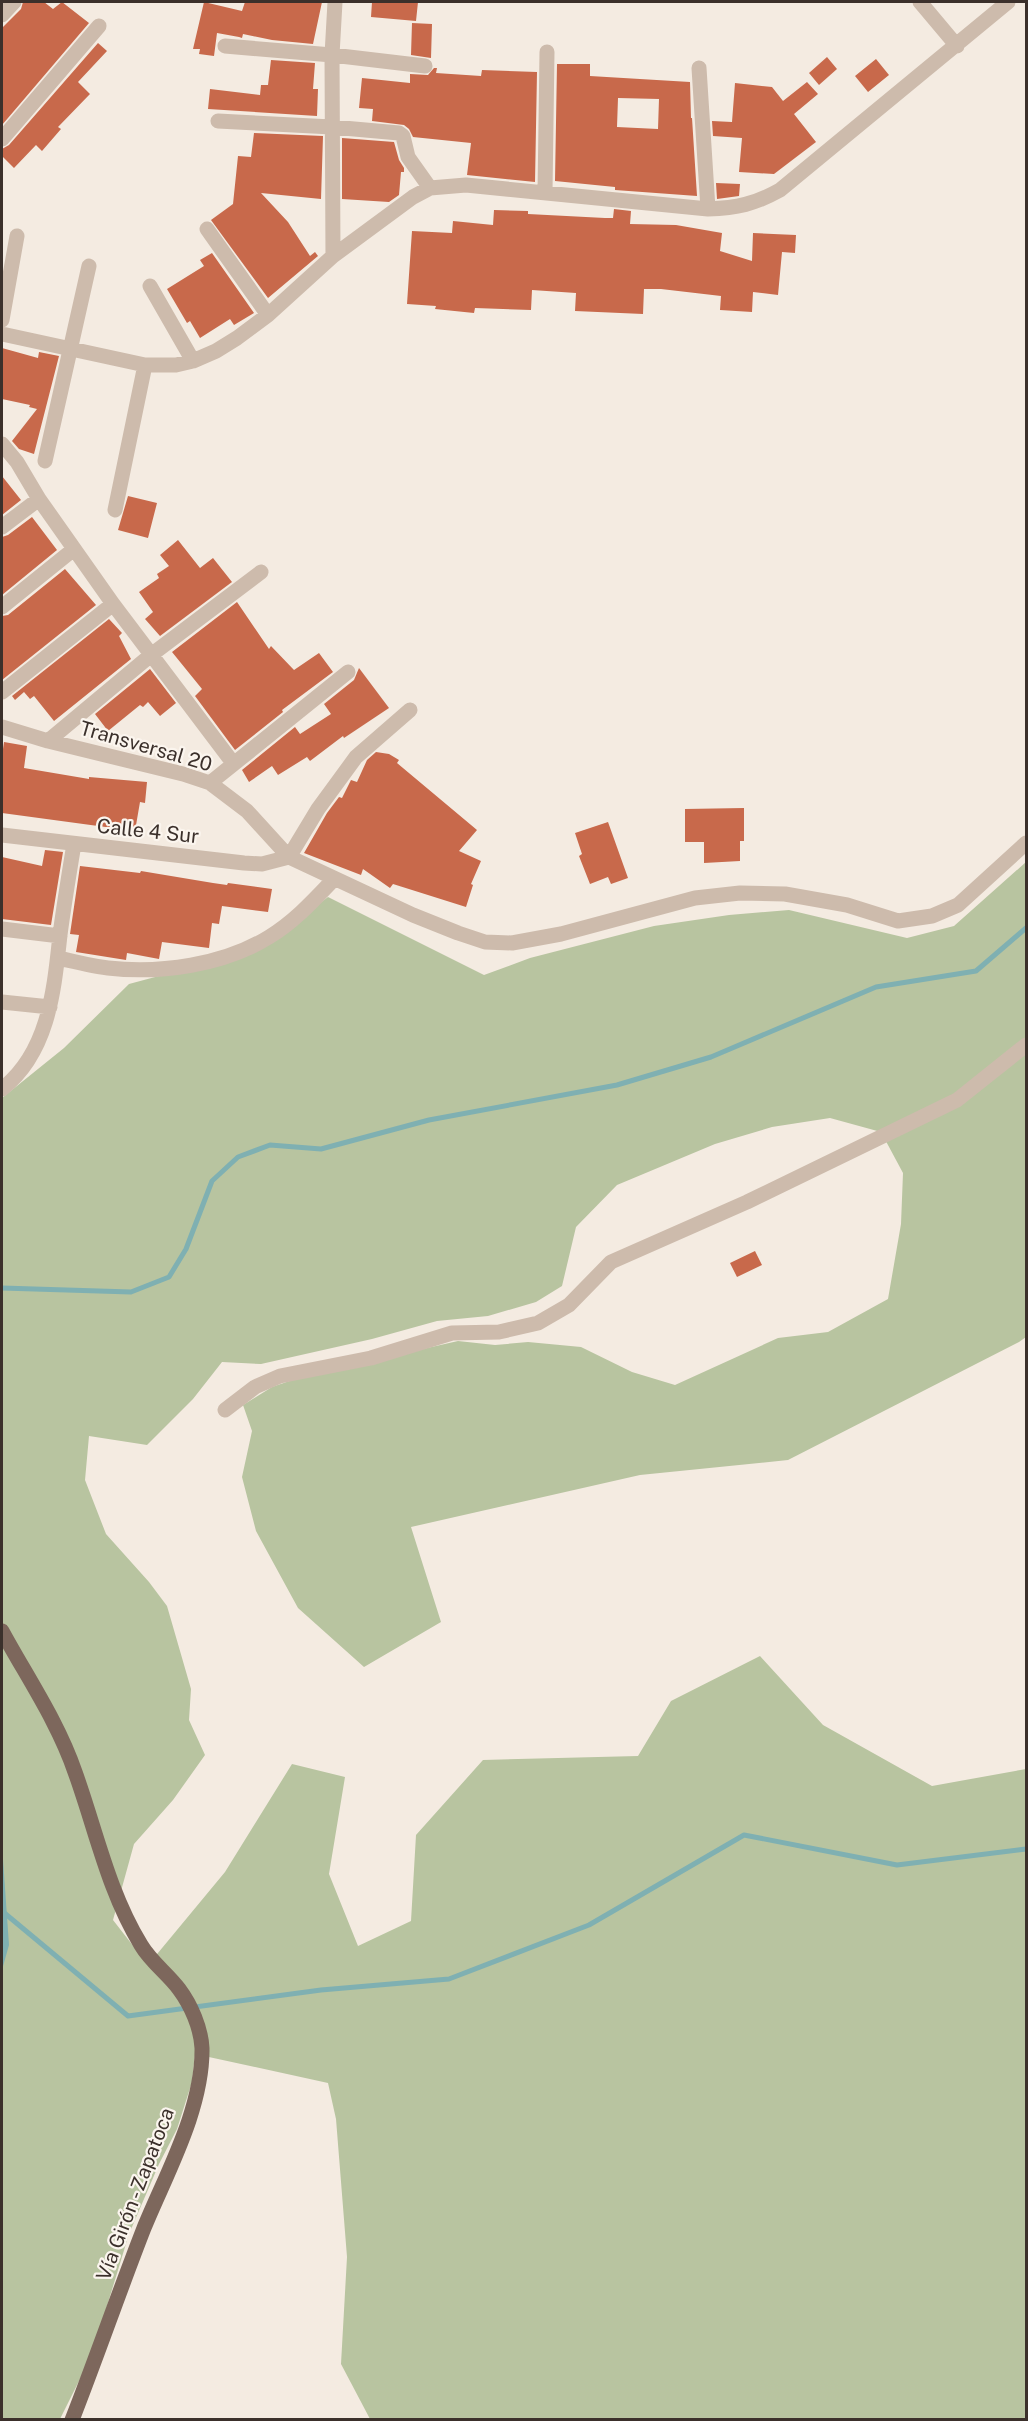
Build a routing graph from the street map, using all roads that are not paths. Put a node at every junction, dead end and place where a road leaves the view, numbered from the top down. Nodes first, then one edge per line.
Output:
1 (14, 2) edge
2 (335, 2) edge
3 (921, 2) edge
4 (1008, 2) edge
5 (2, 15) edge
6 (99, 26) dead end
7 (225, 46) dead end
8 (957, 46) junction
9 (547, 52) dead end
10 (332, 55) junction
11 (425, 66) dead end
12 (699, 68) dead end
13 (218, 121) dead end
14 (332, 127) junction
15 (2, 139) edge
16 (430, 188) junction
17 (545, 192) junction
18 (708, 209) junction
19 (207, 230) dead end
20 (17, 236) dead end
21 (333, 256) junction
22 (89, 266) dead end
23 (150, 285) dead end
24 (268, 315) junction
25 (2, 320) edge
26 (2, 334) edge
27 (69, 349) junction
28 (193, 361) junction
29 (145, 365) junction
30 (2, 444) edge
31 (45, 461) dead end
32 (39, 499) junction
33 (115, 510) dead end
34 (2, 527) edge
35 (74, 549) junction
36 (261, 572) dead end
37 (113, 604) junction
38 (2, 607) edge
39 (152, 655) junction
40 (348, 672) dead end
41 (2, 692) edge
42 (410, 710) dead end
43 (2, 727) edge
44 (48, 741) junction
45 (233, 763) junction
46 (210, 783) junction
47 (2, 835) edge
48 (1026, 843) edge
49 (74, 844) junction
50 (289, 857) junction
51 (334, 879) junction
52 (2, 929) edge
53 (60, 936) junction
54 (58, 958) junction
55 (2, 1002) edge
56 (50, 1007) junction
57 (1026, 1045) edge
58 (2, 1089) edge
59 (225, 1410) dead end
60 (2, 1631) edge
61 (72, 2420) edge

1 - 5 street
2 - 10 street
3 - 8 street
4 - 8 street
6 - 15 street
7 - 10 street
8 - 18 street
9 - 17 street
10 - 11 street
10 - 14 street
12 - 18 street
13 - 14 street
14 - 16 street
14 - 21 street
16 - 17 street
16 - 21 street
17 - 18 street
19 - 24 street
20 - 25 street
21 - 24 street
22 - 27 street
23 - 28 street
24 - 28 street
26 - 27 street
27 - 29 street
27 - 31 street
28 - 29 street
29 - 33 street
30 - 32 street
32 - 34 street
32 - 35 street
35 - 37 street
35 - 38 street
36 - 39 street
37 - 39 street
37 - 41 street
39 - 44 street
39 - 45 street
40 - 45 street
42 - 50 street
43 - 44 street, Transversal 20
44 - 46 street, Transversal 20
45 - 46 street
46 - 50 street, Transversal 20
47 - 49 street, Calle 4 Sur
48 - 51 street
49 - 50 street, Calle 4 Sur
49 - 53 street
50 - 51 street
51 - 54 street
52 - 53 street
53 - 54 street
54 - 56 street
55 - 56 street
56 - 58 street
57 - 59 street
60 - 61 main road, Vía Girón - Zapatoca

